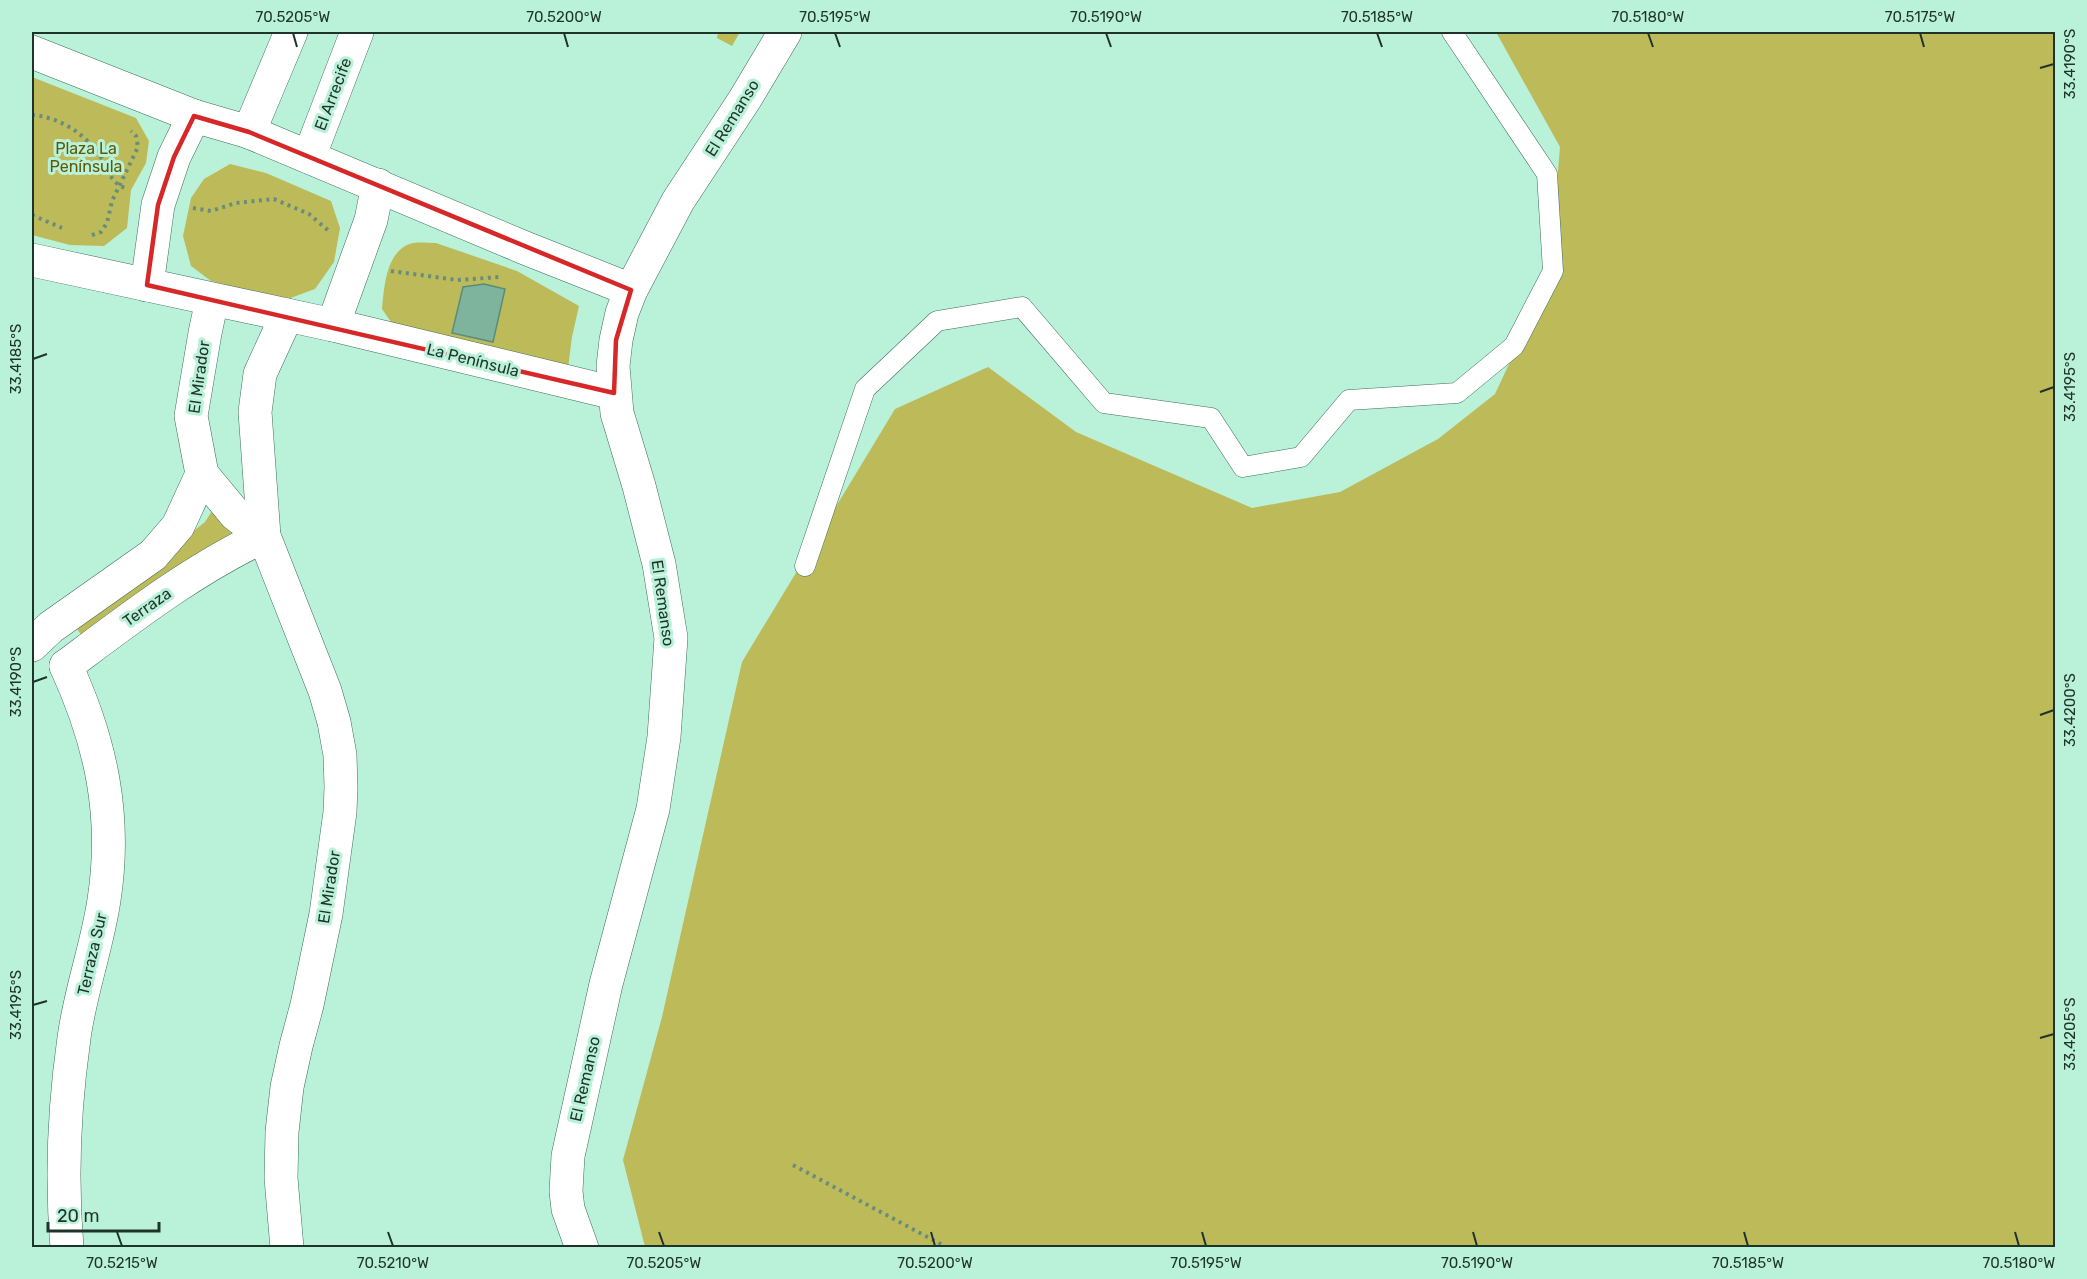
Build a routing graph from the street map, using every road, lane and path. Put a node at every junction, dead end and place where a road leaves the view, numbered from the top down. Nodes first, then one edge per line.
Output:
1 (291, 32) edge
2 (357, 32) edge
3 (784, 32) edge
4 (1452, 32) edge
5 (32, 52) edge
6 (32, 115) edge
7 (194, 116) junction
8 (127, 126) dead end
9 (249, 132) junction
10 (309, 157) junction
11 (378, 185) junction
12 (120, 186) junction
13 (32, 216) edge
14 (66, 230) dead end
15 (86, 235) dead end
16 (32, 261) edge
17 (147, 285) junction
18 (631, 290) junction
19 (212, 300) junction
20 (287, 315) junction
21 (333, 325) junction
22 (614, 393) junction
23 (202, 474) junction
24 (264, 536) junction
25 (805, 566) dead end
26 (32, 645) edge
27 (32, 657) edge
28 (66, 666) junction
29 (793, 1165) dead end
30 (67, 1248) edge
31 (287, 1248) edge
32 (582, 1248) edge
33 (948, 1248) edge

1 - 9 street
2 - 10 street, El Arrecife
3 - 18 street, El Remanso
4 - 25 lane
5 - 7 street
6 - 12 path
7 - 9 street
7 - 17 street
8 - 12 path
9 - 10 street
10 - 11 street
11 - 18 street
11 - 21 street
12 - 15 path
13 - 14 path
16 - 17 street, La Península
17 - 19 street, La Península
18 - 22 street, El Remanso
19 - 20 street, La Península
19 - 23 street, El Mirador
20 - 21 street, La Península
20 - 24 street, El Mirador
21 - 22 street, La Península
22 - 32 street, El Remanso
23 - 24 street, El Mirador
23 - 26 street
24 - 28 street, Terraza
24 - 31 street, El Mirador
27 - 28 street
28 - 30 street, Terraza Sur
29 - 33 path

